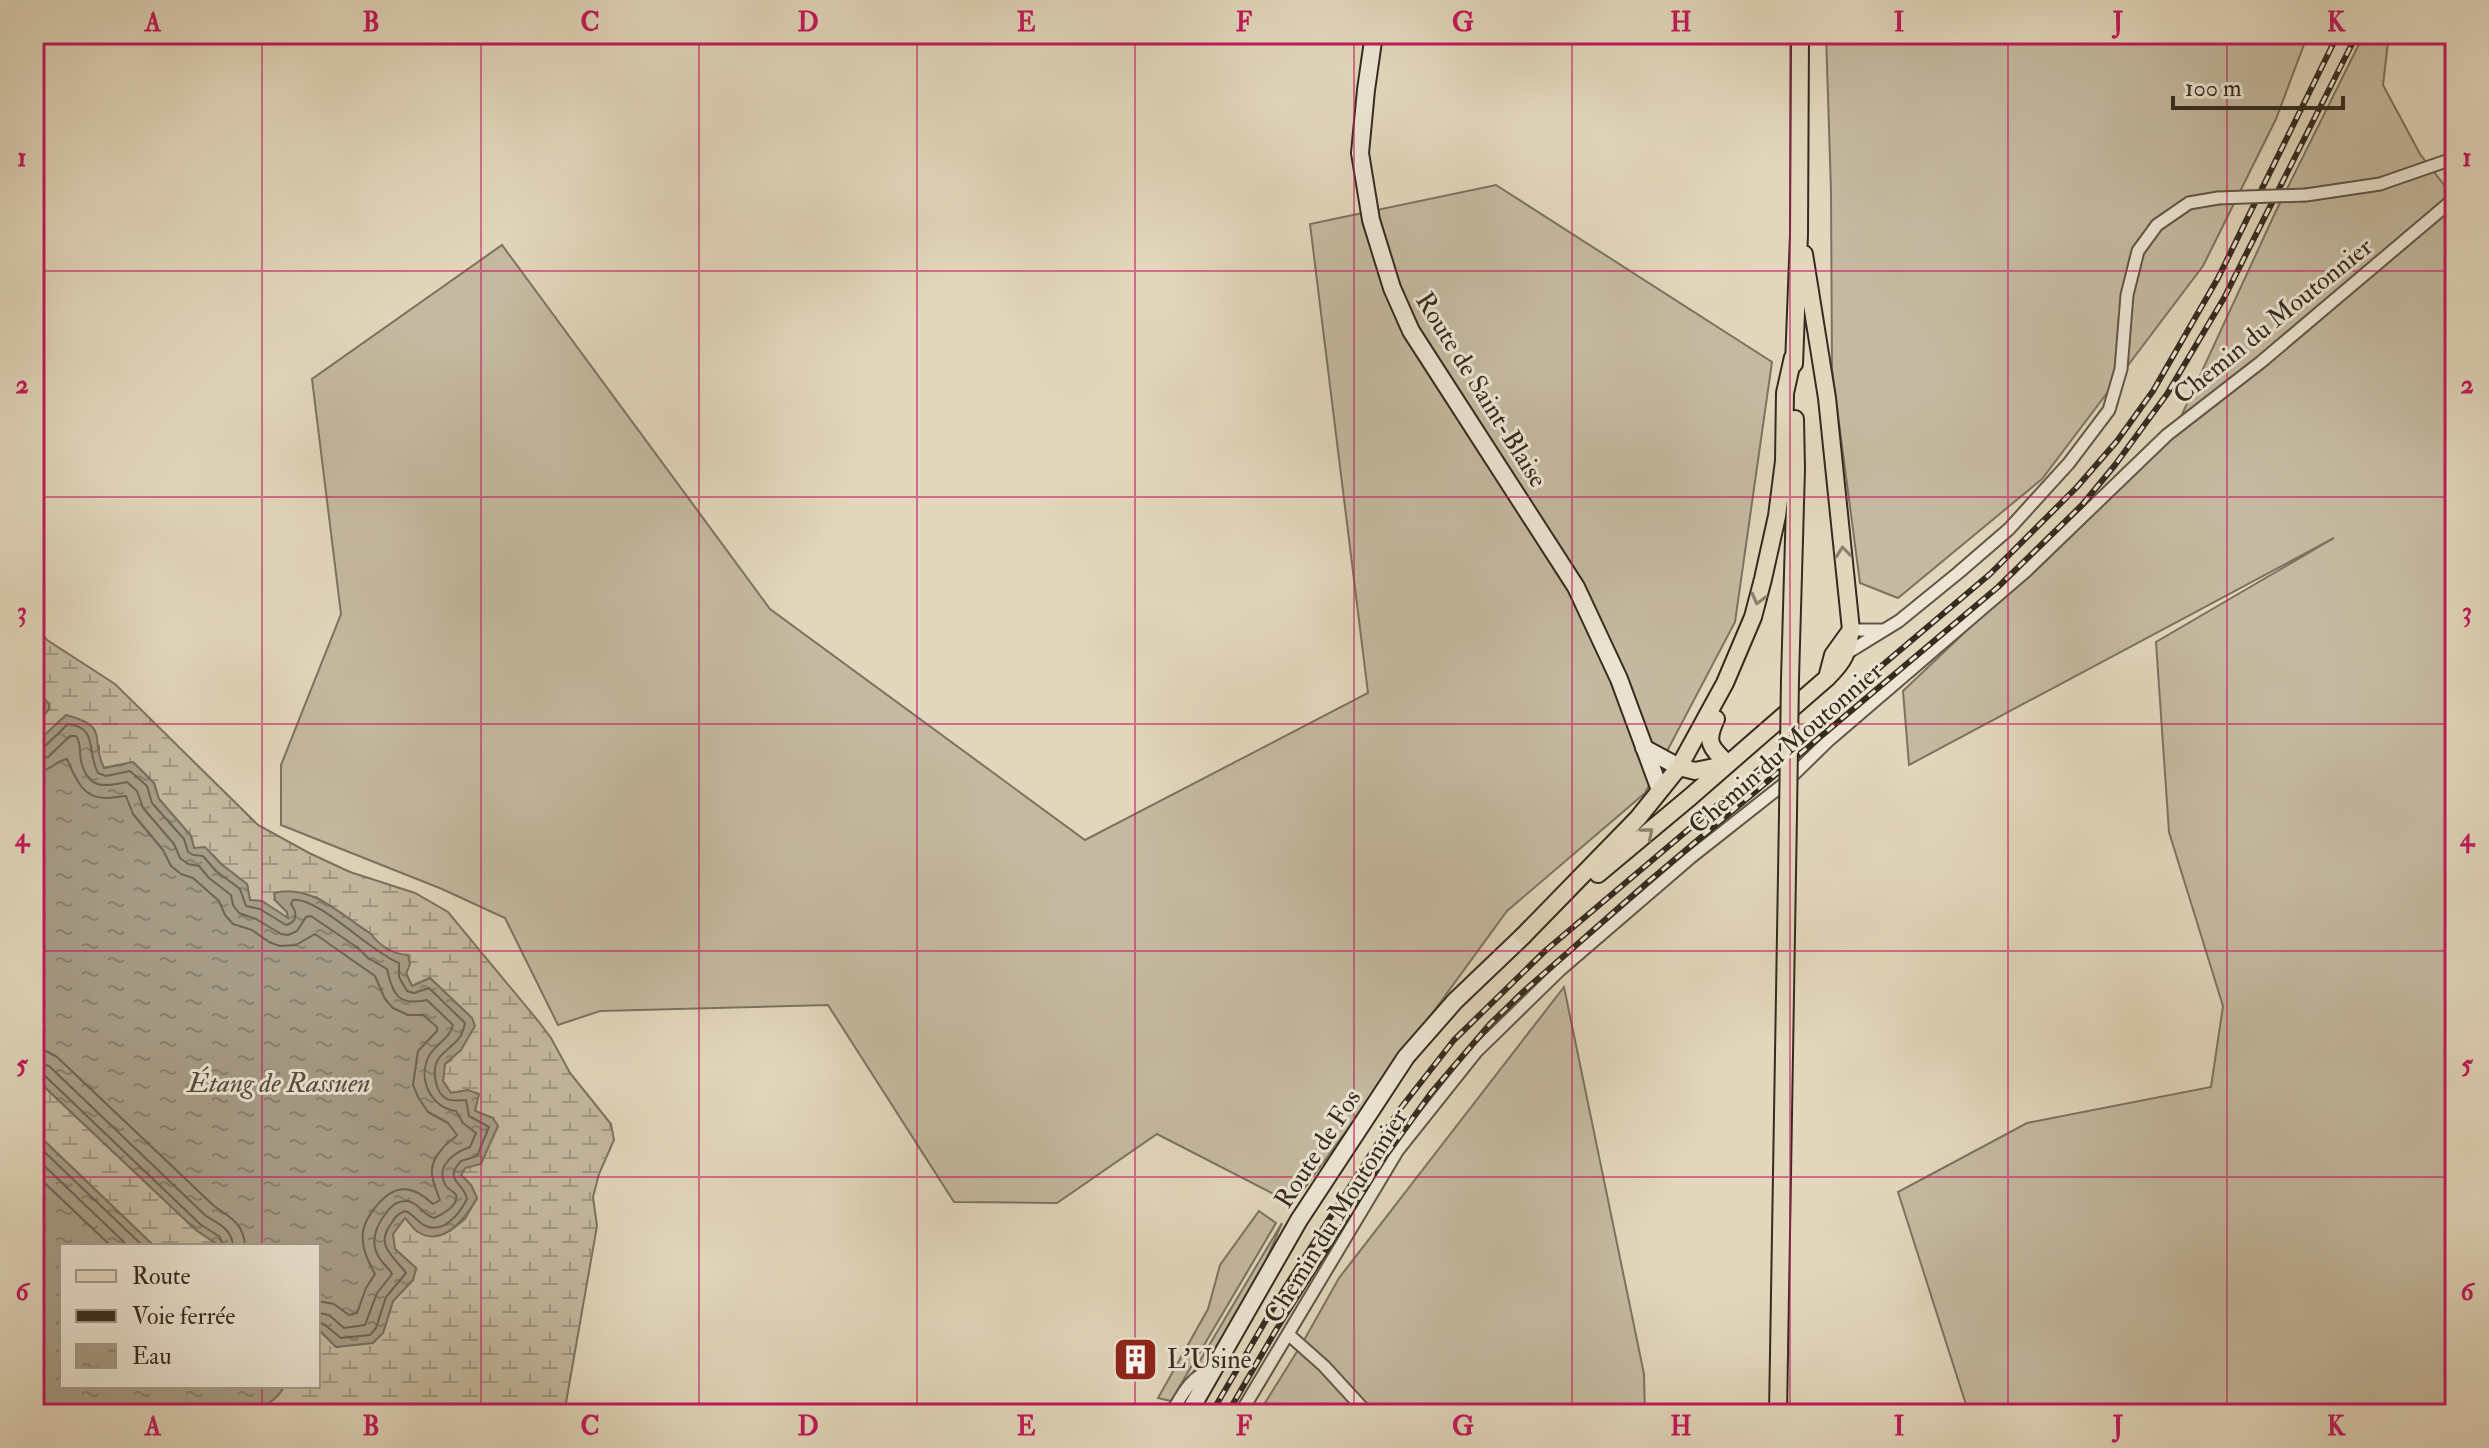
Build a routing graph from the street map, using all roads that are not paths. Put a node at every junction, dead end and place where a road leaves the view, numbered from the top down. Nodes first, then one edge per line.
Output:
1 (1374, 34) edge
2 (1800, 34) edge
3 (2455, 158) edge
4 (2455, 198) edge
5 (1799, 235) junction
6 (1793, 357) junction
7 (1851, 630) junction
8 (1884, 630) junction
9 (1748, 631) junction
10 (1847, 653) junction
11 (1827, 678) junction
12 (1644, 748) junction
13 (1728, 764) junction
14 (1679, 767) junction
15 (1660, 790) junction
16 (1689, 798) junction
17 (1523, 936) junction
18 (1288, 1334) junction
19 (1214, 1368) junction
20 (1171, 1414) edge
21 (1188, 1414) edge
22 (1240, 1414) edge
23 (1368, 1414) edge
24 (1778, 1414) edge

1 - 12 street, Route de Saint-Blaise
2 - 5 main road
3 - 8 street, bridge
4 - 18 street, Chemin du Moutonnier
5 - 6 main road
7 -> 5 main road
6 -> 9 main road
6 - 24 main road, bridge
7 - 8 street
7 - 10 main road
7 - 11 main road
8 - 10 street
9 - 13 main road
9 - 14 main road
10 - 11 main road
11 - 13 main road
12 - 14 street
12 - 15 street, Route de Saint-Blaise
13 - 14 main road
13 - 16 main road
14 - 15 main road
14 - 16 main road
15 - 16 main road
15 - 17 main road
17 -> 16 main road
17 - 19 street, Route de Fos
18 - 22 street, Chemin du Moutonnier
18 - 23 street
19 - 20 street
19 - 21 street, Route de Fos

